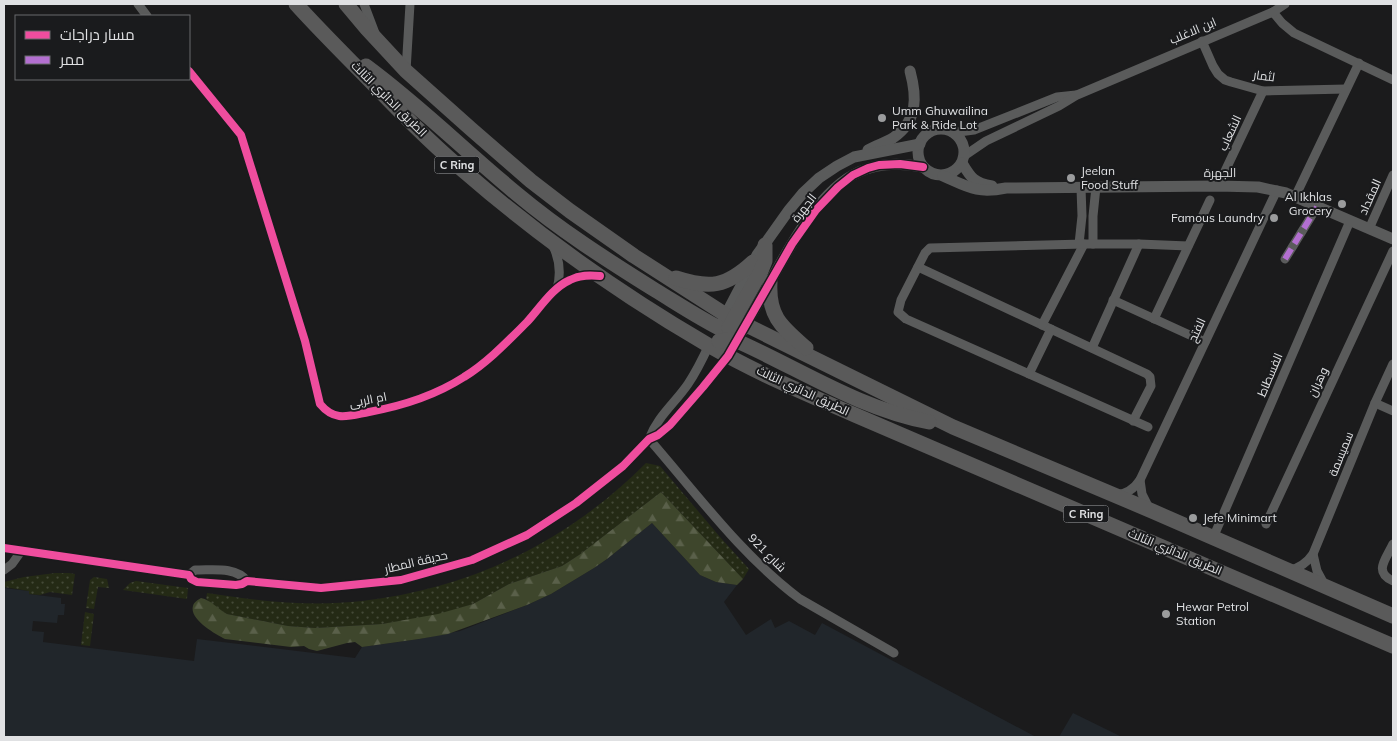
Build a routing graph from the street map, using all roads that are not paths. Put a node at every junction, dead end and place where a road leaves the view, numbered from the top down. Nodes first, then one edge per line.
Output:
1 (138, 4) edge
2 (296, 4) edge
3 (346, 4) edge
4 (364, 4) edge
5 (410, 4) edge
6 (1285, 4) edge
7 (1273, 12) junction
8 (146, 15) edge
9 (328, 39) junction
10 (1202, 41) junction
11 (379, 42) junction
12 (1359, 63) junction
13 (406, 71) junction
14 (910, 71) dead end
15 (190, 72) edge
16 (1393, 80) edge
17 (1346, 89) junction
18 (1263, 91) junction
19 (1077, 95) junction
20 (951, 131) junction
21 (920, 144) junction
22 (863, 154) junction
23 (963, 160) junction
24 (923, 167) junction
25 (1393, 175) edge
26 (943, 176) junction
27 (1218, 186) junction
28 (1096, 187) junction
29 (1006, 188) junction
30 (1081, 188) junction
31 (1277, 190) junction
32 (1294, 196) junction
33 (1210, 200) dead end
34 (1317, 207) junction
35 (1350, 221) junction
36 (1369, 229) junction
37 (1393, 240) edge
38 (551, 242) junction
39 (1085, 244) junction
40 (1139, 244) junction
41 (765, 245) junction
42 (1188, 246) junction
43 (1393, 251) edge
44 (1284, 259) dead end
45 (753, 262) junction
46 (918, 267) junction
47 (658, 272) junction
48 (600, 276) junction
49 (770, 282) junction
50 (557, 289) junction
51 (1113, 300) junction
52 (1154, 319) junction
53 (1042, 324) junction
54 (1051, 329) junction
55 (728, 331) junction
56 (1205, 342) junction
57 (1092, 348) junction
58 (728, 356) junction
59 (818, 360) junction
60 (1393, 364) edge
61 (1030, 374) junction
62 (1375, 403) junction
63 (1393, 411) edge
64 (1133, 421) junction
65 (953, 427) junction
66 (1148, 427) dead end
67 (649, 439) junction
68 (1140, 480) junction
69 (1111, 495) junction
70 (1152, 511) junction
71 (1266, 524) dead end
72 (1213, 538) junction
73 (1393, 544) edge
74 (4, 548) edge
75 (22, 550) junction
76 (1313, 554) junction
77 (4, 570) edge
78 (1288, 571) junction
79 (1393, 581) edge
80 (1325, 586) junction
81 (1393, 616) edge
82 (1393, 646) edge
83 (894, 653) dead end

1 - 8 street
2 - 9 highway, الطريق الدائري الثالث / C Ring
3 - 11 highway, الطريق الدائري الثالث / C Ring
4 - 11 street
5 - 13 street
6 - 7 street, ابن الاغلب
7 - 10 street, ابن الاغلب
7 - 12 street
9 - 38 highway, الطريق الدائري الثالث / C Ring
9 - 55 highway
10 - 18 street, لثمار
10 - 19 street, ابن الاغلب
11 - 13 highway, الطريق الدائري الثالث / C Ring
12 - 16 street
12 - 17 street
13 - 47 highway, الطريق الدائري الثالث / C Ring
14 - 22 street
15 - 50 street, ام الربى
17 - 18 street, لثمار
17 - 32 street
18 - 27 street, الشعاب
19 - 20 street, ابن الاغلب
19 - 23 street, ابن الاغلب
20 - 21 street
20 - 23 street
21 - 22 street, الجهرة
21 - 24 street
22 - 41 street, الجهرة
23 - 26 street
23 - 29 street, الجهرة
24 - 26 street
24 - 49 street, الجهرة
25 - 36 street, المقداد
26 - 29 street, الجهرة
27 - 28 street, الجهرة
27 - 31 street, الجهرة
28 - 30 street, الجهرة
28 - 39 street
29 - 30 street, الجهرة
30 - 39 street
31 - 32 street, الجهرة
31 - 56 street, الفتح
32 - 34 street, الجهرة
33 - 42 street
34 - 35 street, الجهرة
34 - 44 street
35 - 36 street, الجهرة
35 - 72 street, الفسطاط
36 - 37 street, الجهرة
38 - 48 highway, الطريق الدائري الثالث / C Ring
38 - 50 street
39 - 40 street
39 - 46 street
39 - 53 street
40 - 42 street
40 - 51 street
41 - 45 street, الجهرة
41 - 55 highway
42 - 52 street
43 - 71 street, وهران
45 - 47 highway
45 - 55 street, الجهرة
46 - 53 street
46 - 61 street
47 - 55 highway, الطريق الدائري الثالث / C Ring
48 - 50 street, ام الربى
48 - 55 highway, الطريق الدائري الثالث / C Ring
49 - 55 street, الجهرة
49 - 59 highway
51 - 52 street
51 - 57 street
52 - 56 street
53 - 54 street
54 - 57 street
54 - 61 street
55 - 58 highway
55 - 59 highway, الطريق الدائري الثالث / C Ring
55 - 65 highway
55 - 67 street, حديقة المطار
56 - 68 street, الفتح
57 - 64 street
58 - 67 street, حديقة المطار
58 - 82 highway, الطريق الدائري الثالث / C Ring
59 - 65 highway, الطريق الدائري الثالث / C Ring
60 - 62 street, سميسمة
61 - 64 street
62 - 63 street
62 - 76 street, سميسمة
64 - 66 street
65 - 69 highway, الطريق الدائري الثالث / C Ring
67 - 75 street, حديقة المطار
67 - 83 street, شارع 921
68 - 69 street, الفتح
68 - 70 street
69 - 70 highway, الطريق الدائري الثالث / C Ring
70 - 72 highway, الطريق الدائري الثالث / C Ring
72 - 78 highway, الطريق الدائري الثالث / C Ring
73 - 79 street
74 - 75 street, حديقة المطار
75 - 77 street
76 - 78 street, سميسمة
76 - 80 street
78 - 80 highway, الطريق الدائري الثالث / C Ring
80 - 81 highway, الطريق الدائري الثالث / C Ring

